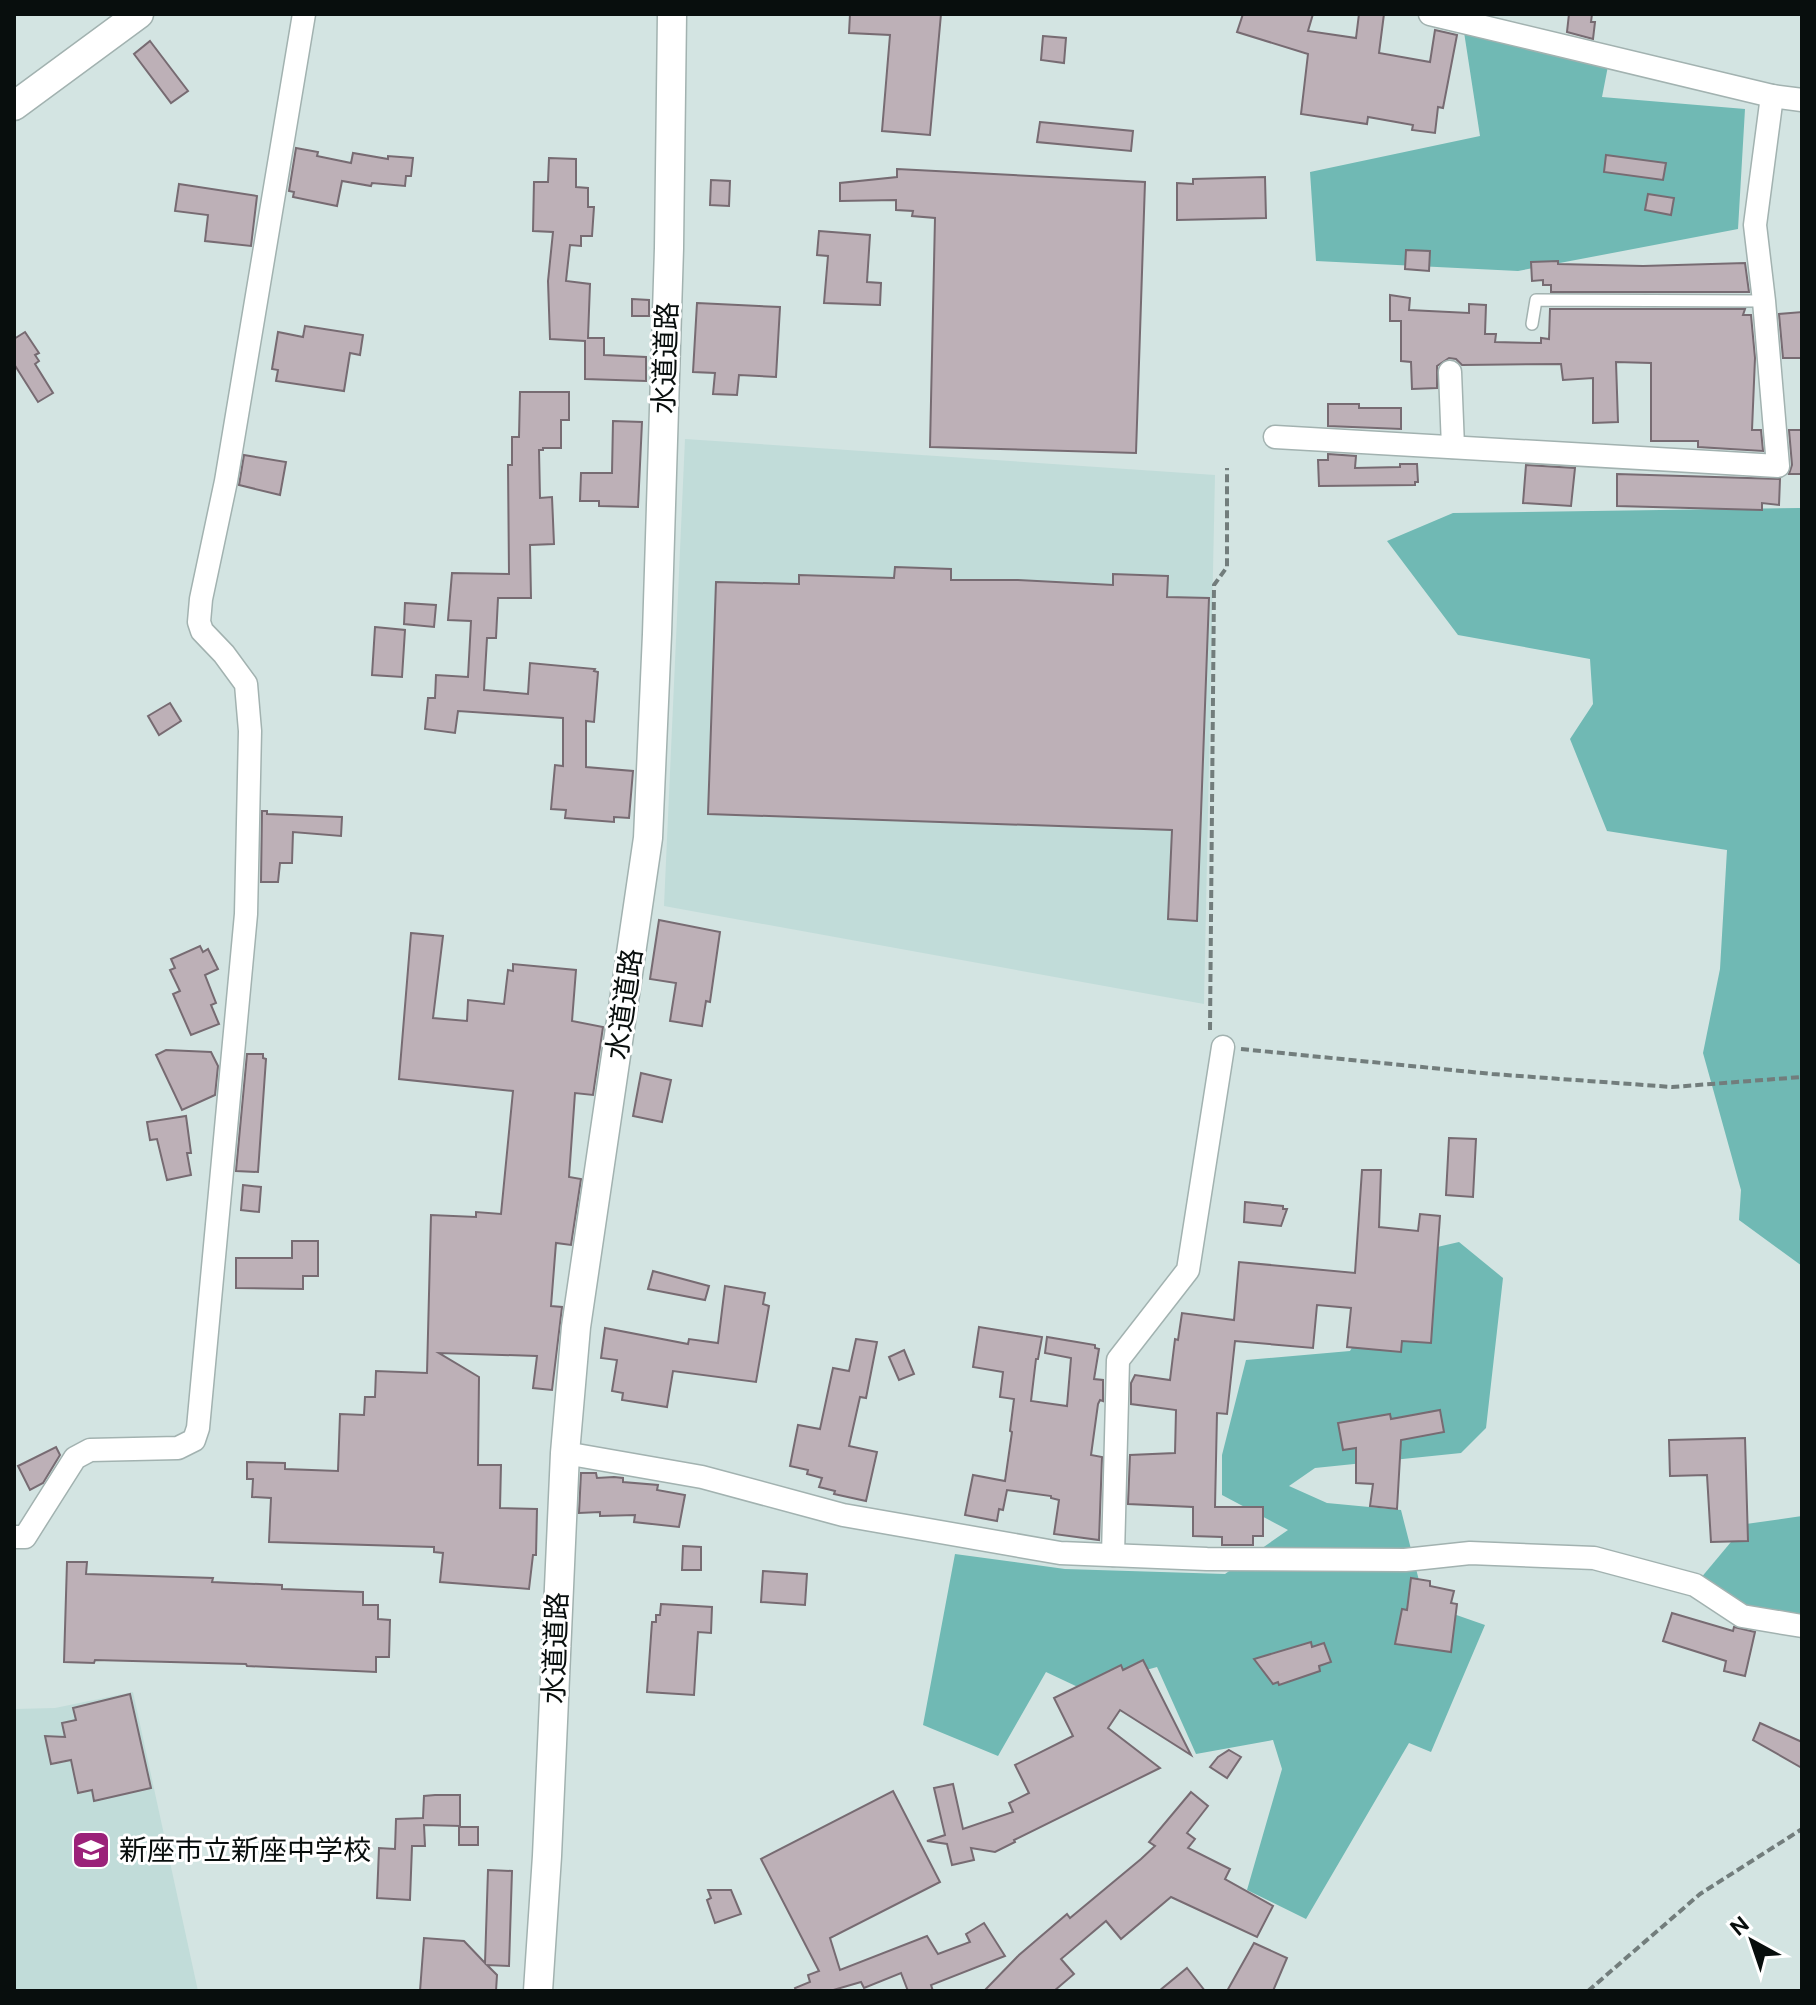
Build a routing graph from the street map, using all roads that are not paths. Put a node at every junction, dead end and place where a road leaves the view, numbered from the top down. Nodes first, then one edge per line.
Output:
1 (139, 14) edge
2 (304, 14) edge
3 (672, 14) edge
4 (1430, 14) edge
5 (1772, 96) junction
6 (1802, 100) edge
7 (14, 106) edge
8 (1764, 301) junction
9 (1532, 324) dead end
10 (1450, 372) dead end
11 (1275, 437) dead end
12 (1453, 447) junction
13 (1223, 1047) road end
14 (565, 1453) junction
15 (14, 1537) edge
16 (1113, 1555) junction
17 (1802, 1626) edge
18 (538, 1991) edge

1 - 7 street
2 - 15 street
3 - 14 street, 水道道路
4 - 5 street
5 - 6 street
5 - 8 street
8 - 9 lane
8 - 12 street
10 - 12 street
11 - 12 street
13 - 16 street
14 - 16 street
14 - 18 street, 水道道路
16 - 17 street

